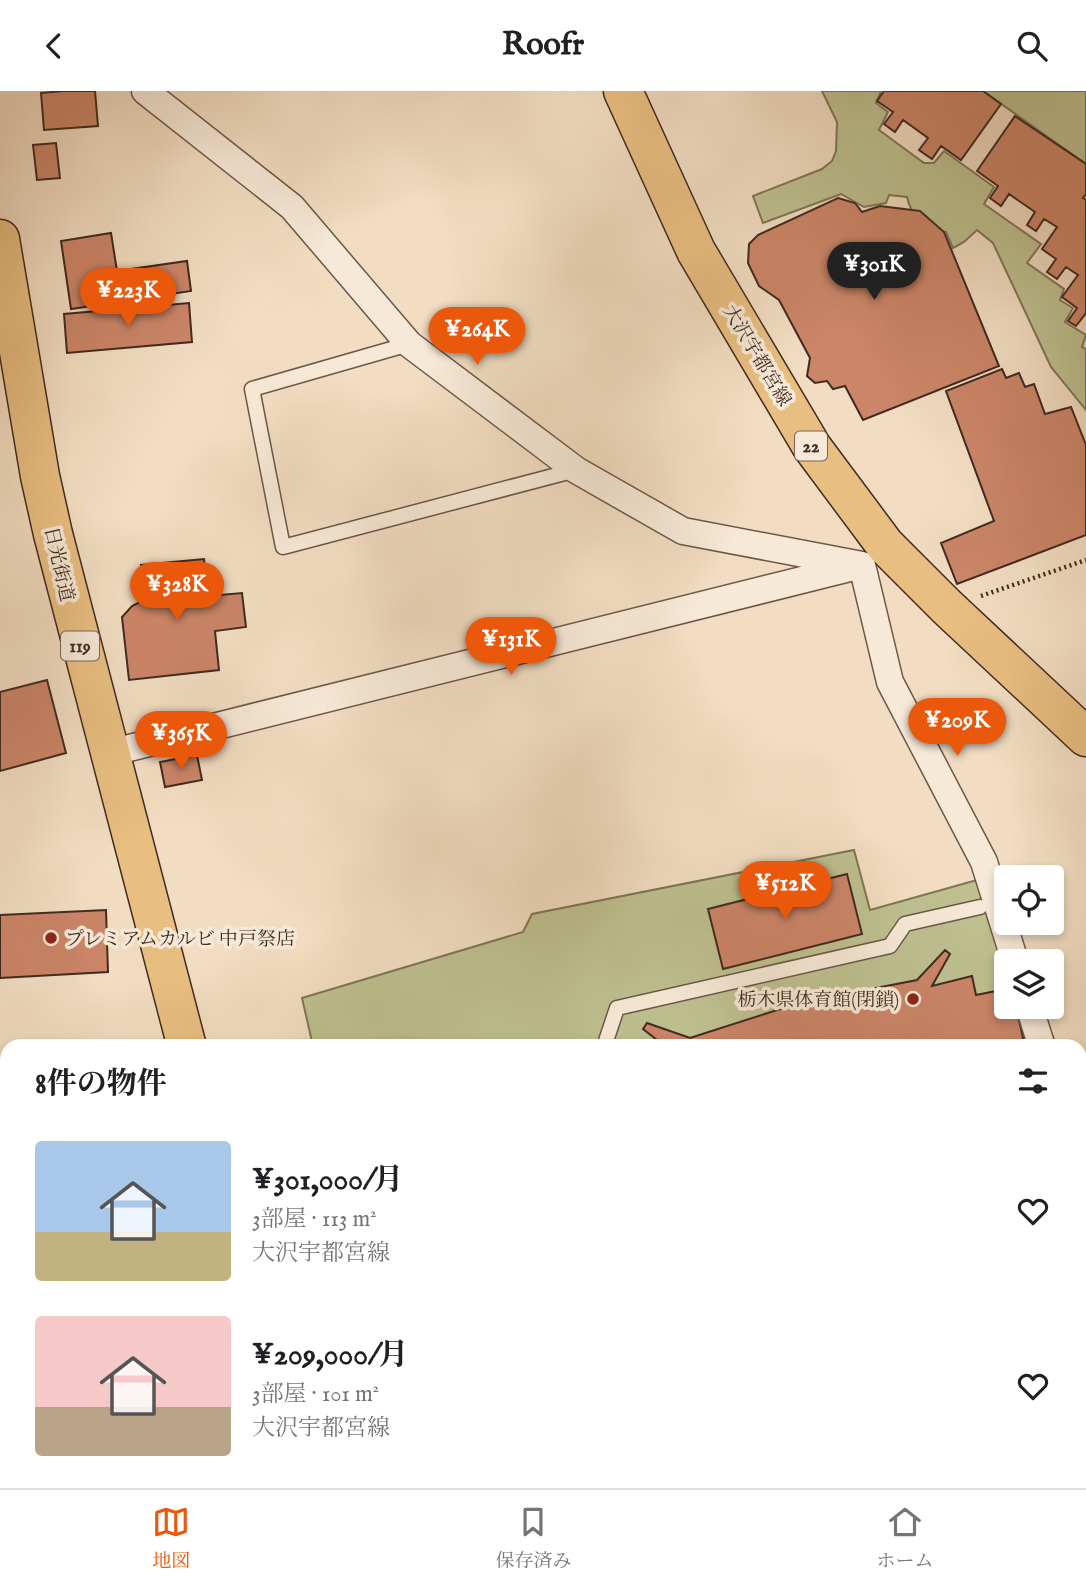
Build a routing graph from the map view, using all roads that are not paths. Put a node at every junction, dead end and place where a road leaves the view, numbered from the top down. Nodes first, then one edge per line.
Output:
1 (145, 91) edge
2 (623, 91) edge
3 (0, 239) edge
4 (409, 344) junction
5 (576, 470) junction
6 (873, 555) junction
7 (1086, 737) edge
8 (109, 753) junction
9 (980, 907) dead end
10 (1011, 949) edge
11 (1033, 1019) edge
12 (181, 1039) edge
13 (607, 1039) edge
14 (1039, 1039) edge

1 - 4 street
2 - 6 main road, 大沢宇都宮線 / 22
3 - 8 main road, 日光街道 / 119
4 - 5 street
4 - 5 lane
5 - 6 street
6 - 7 main road, 大沢宇都宮線 / 22
6 - 8 street
6 - 10 street
8 - 12 main road, 日光街道 / 119
9 - 13 lane
11 - 14 street

